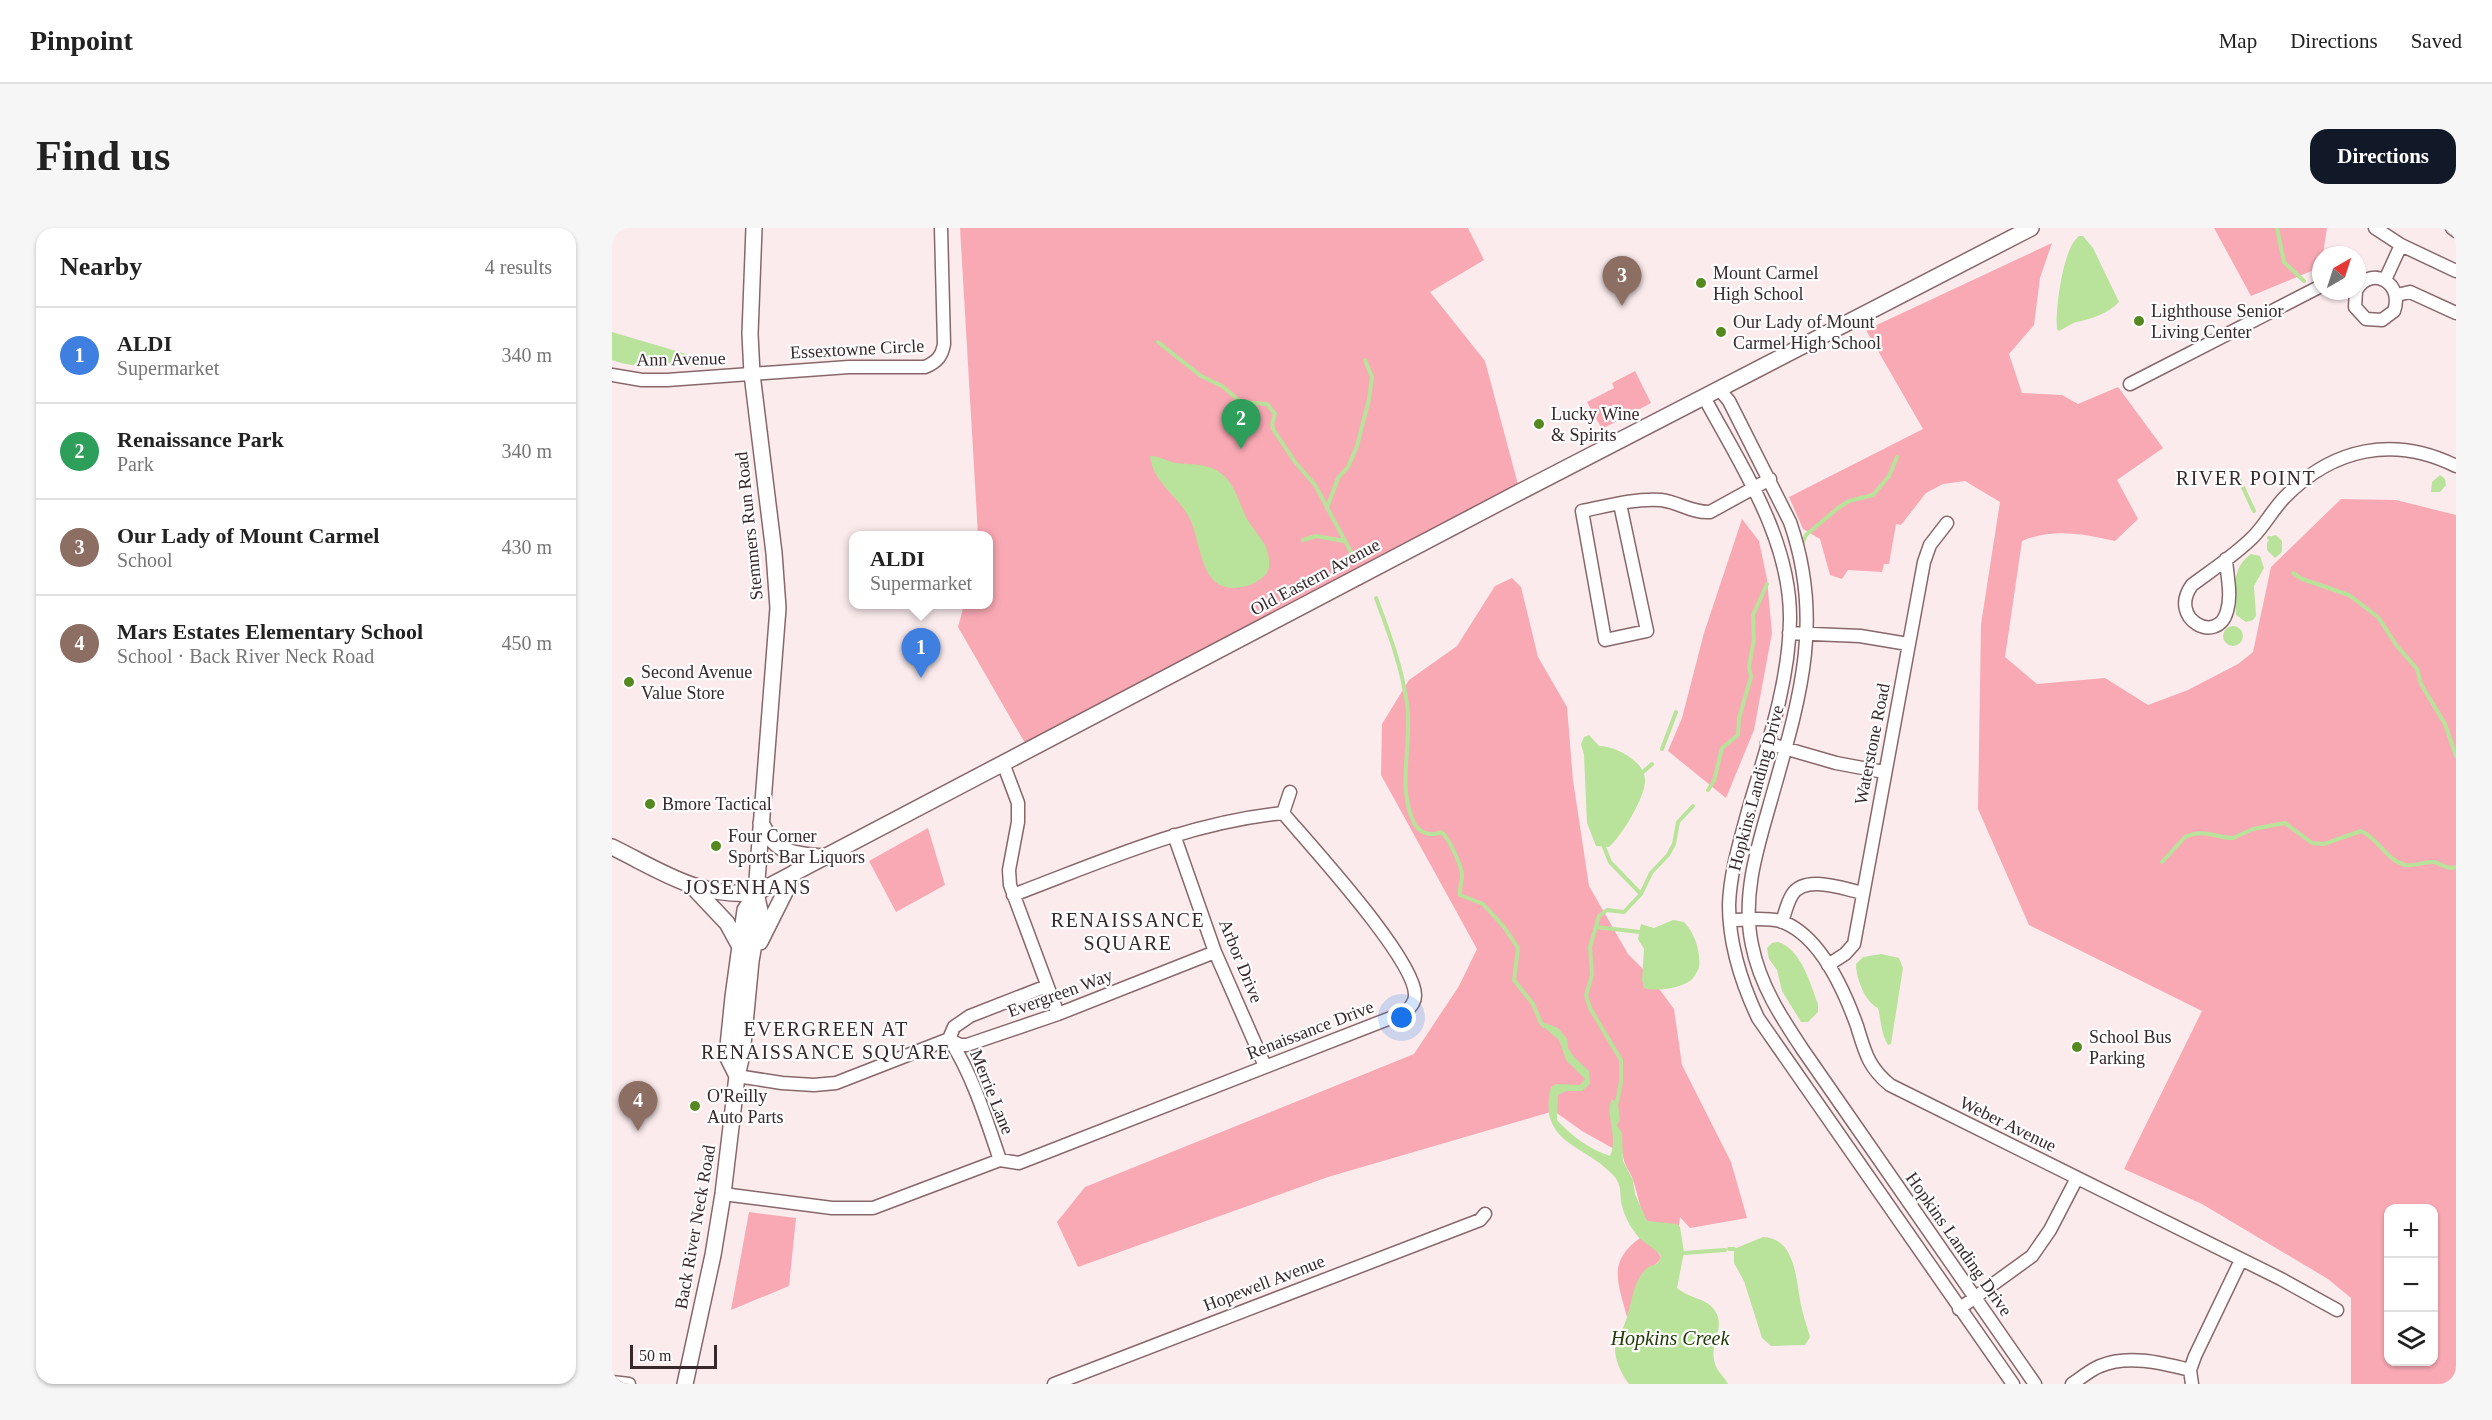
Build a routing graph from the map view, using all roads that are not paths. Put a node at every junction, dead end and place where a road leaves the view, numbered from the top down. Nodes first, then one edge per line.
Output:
1 (754, 228) edge
2 (941, 228) edge
3 (2031, 228) edge
4 (2375, 228) edge
5 (2011, 233) edge
6 (2401, 245) junction
7 (2456, 271) edge
8 (2366, 280) edge
9 (2385, 280) junction
10 (2312, 291) edge
11 (2397, 295) junction
12 (2356, 300) edge
13 (2456, 314) edge
14 (752, 374) junction
15 (612, 375) edge
16 (2130, 384) dead end
17 (1719, 389) junction
18 (1704, 397) junction
19 (2456, 466) edge
20 (1770, 479) junction
21 (1752, 488) junction
22 (1620, 504) junction
23 (1947, 523) dead end
24 (2226, 559) junction
25 (1808, 632) junction
26 (1789, 633) junction
27 (1908, 644) junction
28 (1767, 743) junction
29 (1786, 748) junction
30 (1003, 763) junction
31 (1884, 772) junction
32 (1290, 792) dead end
33 (1283, 813) junction
34 (761, 823) junction
35 (1174, 835) junction
36 (612, 847) edge
37 (824, 857) junction
38 (758, 862) junction
39 (795, 872) junction
40 (693, 887) junction
41 (716, 892) junction
42 (756, 893) junction
43 (1863, 893) junction
44 (1013, 895) junction
45 (1730, 920) junction
46 (1749, 920) junction
47 (1782, 922) junction
48 (739, 945) junction
49 (1215, 952) junction
50 (751, 961) junction
51 (1828, 965) junction
52 (1047, 986) junction
53 (1058, 1014) junction
54 (949, 1039) junction
55 (1265, 1066) junction
56 (737, 1076) junction
57 (1000, 1160) junction
58 (2077, 1178) junction
59 (723, 1194) junction
60 (1485, 1214) dead end
61 (2241, 1260) junction
62 (1974, 1299) junction
63 (1959, 1309) junction
64 (2337, 1310) dead end
65 (2190, 1370) junction
66 (612, 1382) edge
67 (629, 1384) edge
68 (685, 1384) edge
69 (1054, 1384) edge
70 (2013, 1384) edge
71 (2035, 1384) edge
72 (2072, 1384) edge
73 (2192, 1384) edge

1 - 14 street, Stemmers Run Road
2 - 14 street, Essextowne Circle
3 - 5 street, Old Eastern Avenue
4 - 6 street
5 - 17 street, Old Eastern Avenue
6 - 7 street
6 - 9 street
8 - 9 street
9 - 11 street
10 - 16 street
11 - 12 street
11 - 13 street
14 - 15 street, Ann Avenue
14 - 34 street, Stemmers Run Road
17 - 18 street, Old Eastern Avenue
17 - 20 street, Hopkins Landing Drive
18 - 21 street, Hopkins Landing Drive
18 - 30 street, Old Eastern Avenue
19 - 24 street
20 - 21 street
20 - 25 street, Hopkins Landing Drive
21 - 22 street
21 - 26 street, Hopkins Landing Drive
22 - 22 street
23 - 27 street, Waterstone Road
24 - 24 street
25 - 26 street
25 - 27 street
25 - 29 street, Hopkins Landing Drive
26 - 28 street, Hopkins Landing Drive
27 - 31 street, Waterstone Road
28 - 29 street
28 - 45 street, Hopkins Landing Drive
29 - 31 street
29 - 46 street, Hopkins Landing Drive
30 - 37 street, Old Eastern Avenue
30 - 44 street
31 - 43 street, Waterstone Road
32 - 33 street
33 - 35 street
33 - 55 street, Renaissance Drive
34 - 37 street
34 - 38 street, Stemmers Run Road
35 - 44 street
35 - 49 street, Arbor Drive
36 - 40 street, Old Eastern Avenue
37 - 39 street, Old Eastern Avenue
38 - 41 street
38 - 42 street, Stemmers Run Road
39 - 42 street, Old Eastern Avenue
39 - 50 street
40 - 41 street, Old Eastern Avenue
40 - 48 street
41 - 42 street, Old Eastern Avenue
42 - 48 street, Back River Neck Road
42 - 50 street, Back River Neck Road
43 - 47 street
43 - 51 street, Waterstone Road
44 - 52 street
45 - 46 street, Weber Avenue
45 - 63 street, Hopkins Landing Drive
46 - 47 street, Weber Avenue
46 - 62 street, Hopkins Landing Drive
47 - 51 street, Weber Avenue
48 - 56 street, Back River Neck Road
49 - 53 street, Evergreen Way
49 - 55 street, Arbor Drive
50 - 56 street, Back River Neck Road
51 - 58 street, Weber Avenue
52 - 53 street
52 - 54 street, Evergreen Way
53 - 54 street, Evergreen Way
54 - 56 street, Evergreen Way
54 - 57 street, Merrie Lane
55 - 57 street, Renaissance Drive
56 - 59 street, Back River Neck Road
57 - 59 street, Renaissance Drive
58 - 61 street, Weber Avenue
58 - 62 street
59 - 68 street, Back River Neck Road
60 - 69 street, Hopewell Avenue
61 - 64 street, Weber Avenue
61 - 65 street
62 - 63 street
62 - 71 street, Hopkins Landing Drive
63 - 70 street, Hopkins Landing Drive
65 - 72 street
65 - 73 street
66 - 67 street

